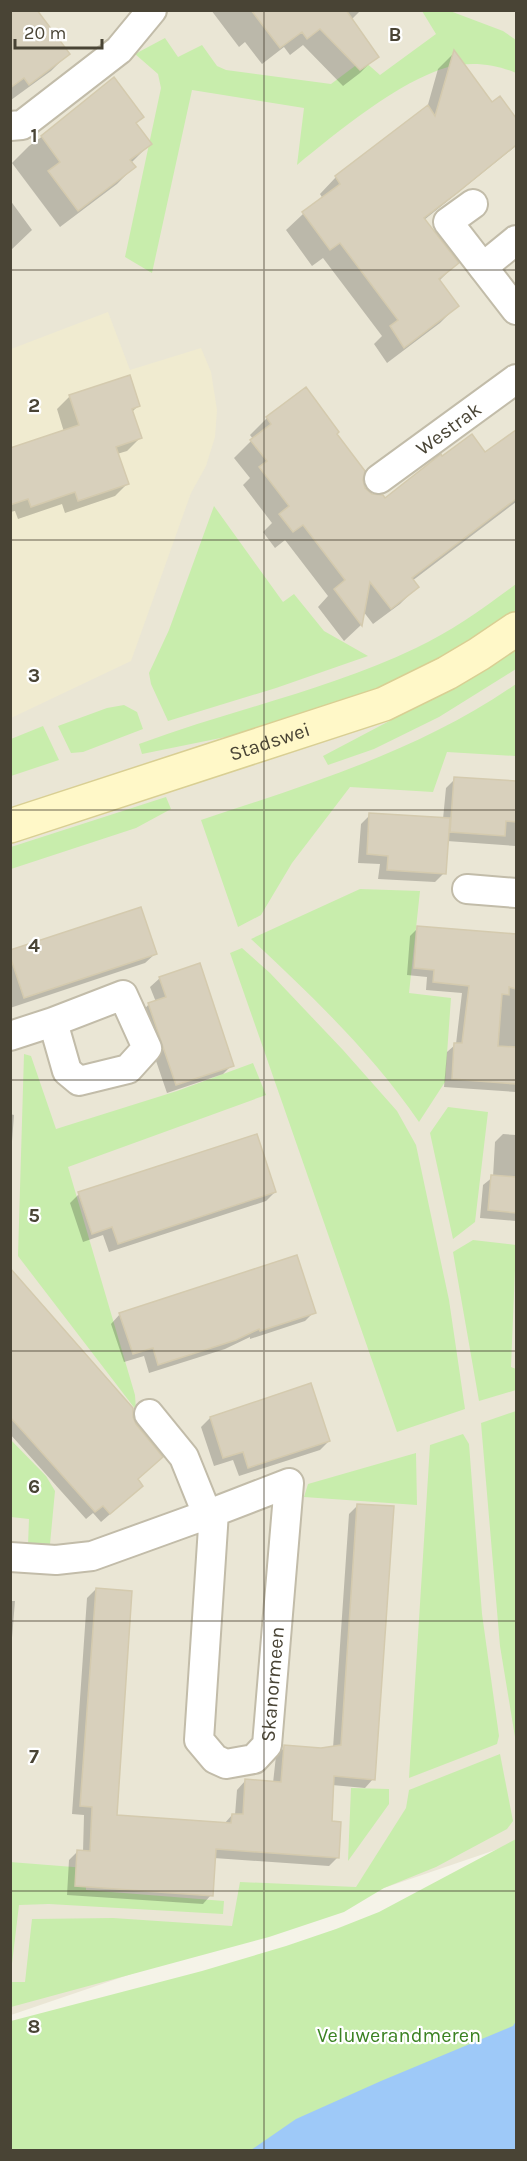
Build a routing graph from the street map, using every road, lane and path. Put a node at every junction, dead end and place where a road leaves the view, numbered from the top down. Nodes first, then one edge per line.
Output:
1 (152, 10) edge
2 (10, 126) edge
3 (473, 204) dead end
4 (516, 240) edge
5 (483, 267) junction
6 (516, 310) edge
7 (516, 379) edge
8 (379, 479) dead end
9 (516, 629) edge
10 (10, 826) edge
11 (467, 889) dead end
12 (516, 893) edge
13 (53, 1022) dead end
14 (10, 1036) edge
15 (149, 1414) dead end
16 (211, 1513) junction
17 (10, 1557) edge

1 - 2 street
3 - 5 street
4 - 5 street
5 - 6 street
7 - 8 street, Westrak
9 - 10 street, Stadswei
11 - 12 street
13 - 14 street
15 - 16 street, Skanormeen
16 - 16 street, Skanormeen
16 - 17 street

